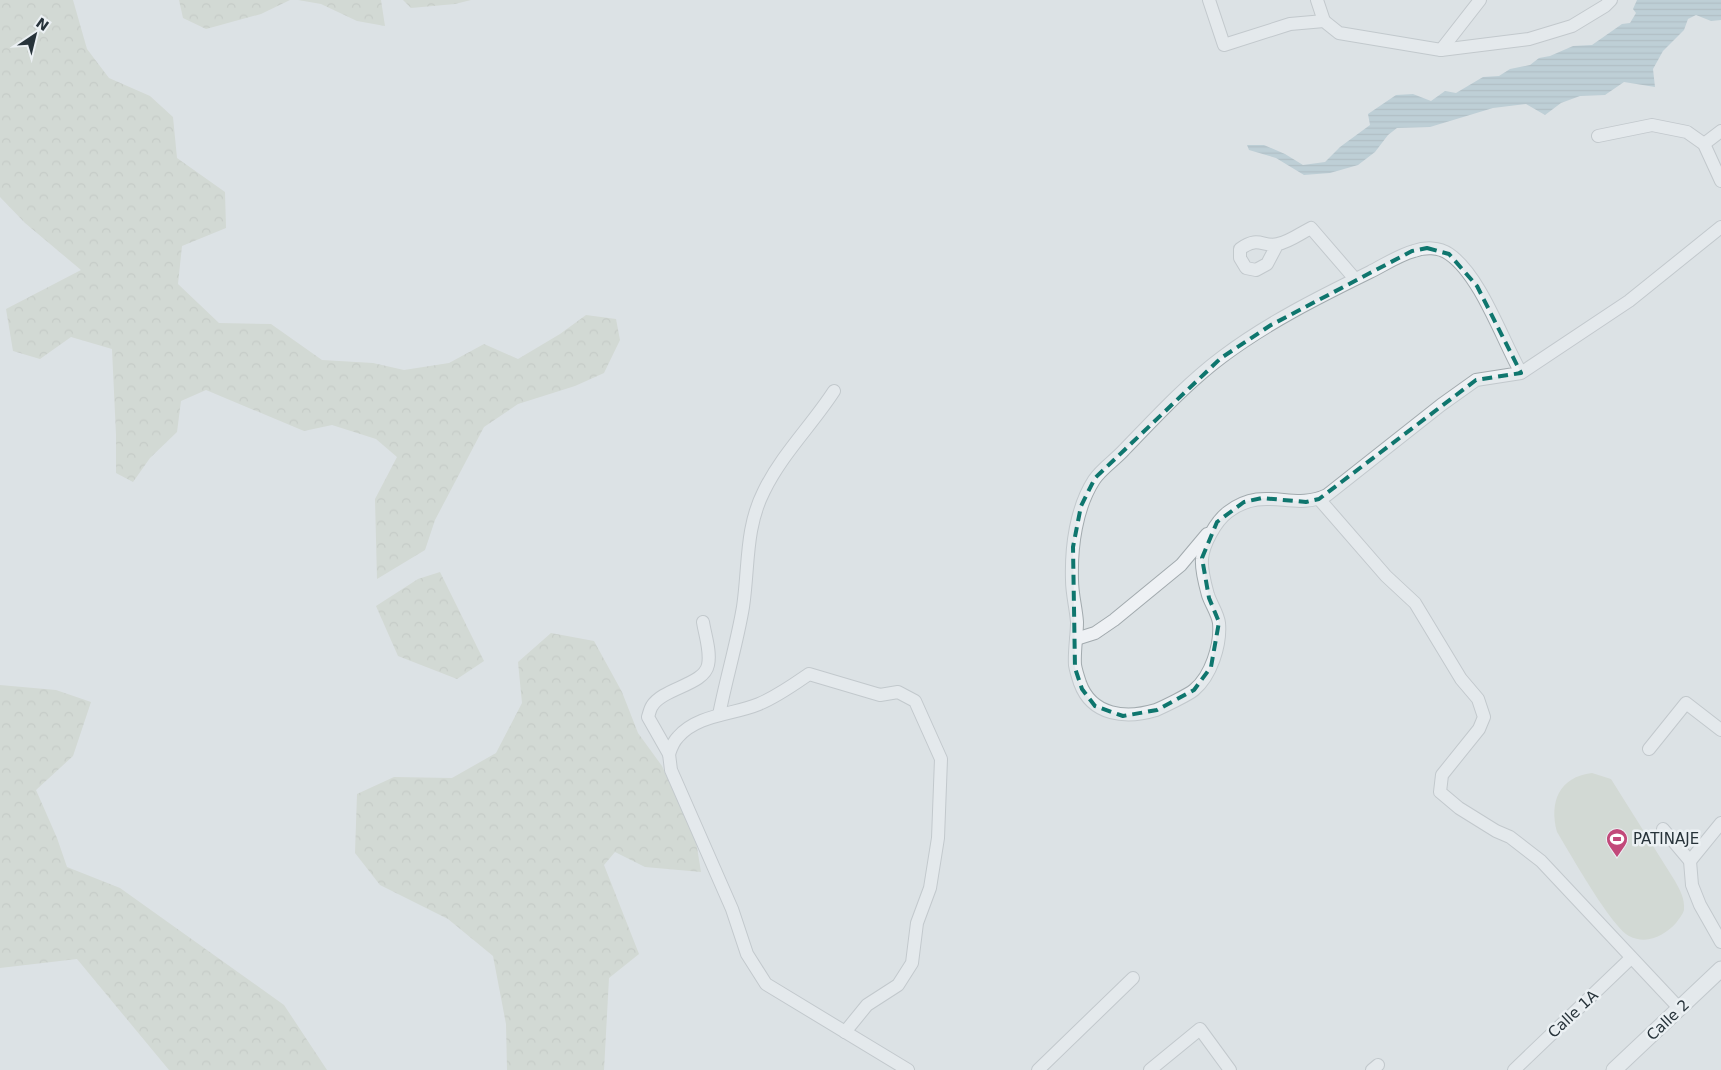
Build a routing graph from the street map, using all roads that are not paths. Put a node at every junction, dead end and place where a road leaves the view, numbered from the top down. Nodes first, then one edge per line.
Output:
1 (1210, 0) edge
2 (1317, 0) edge
3 (1480, 0) edge
4 (1611, 0) edge
5 (1324, 20) junction
6 (1441, 50) junction
7 (1721, 131) edge
8 (1598, 136) dead end
9 (1704, 144) junction
10 (1721, 181) edge
11 (1721, 227) edge
12 (1277, 245) dead end
13 (1354, 279) junction
14 (1521, 373) junction
15 (834, 391) dead end
16 (1319, 499) junction
17 (1217, 522) junction
18 (703, 622) dead end
19 (1076, 639) junction
20 (719, 715) junction
21 (1721, 730) edge
22 (1649, 750) dead end
23 (668, 754) junction
24 (1721, 823) edge
25 (1663, 829) dead end
26 (1690, 861) junction
27 (1721, 942) edge
28 (1631, 958) junction
29 (1721, 969) edge
30 (1134, 978) dead end
31 (1680, 1008) junction
32 (845, 1032) junction
33 (908, 1070) edge
34 (1038, 1070) edge
35 (1150, 1070) edge
36 (1230, 1070) edge
37 (1514, 1070) edge
38 (1614, 1070) edge

1 - 5 street
2 - 5 street
3 - 6 street
4 - 6 street
5 - 6 street
7 - 9 street
8 - 9 street
9 - 10 street
11 - 14 street
12 - 13 street
13 - 14 street
13 - 19 street
14 - 16 street
15 - 20 street
16 - 17 street
16 - 28 street
17 - 19 street
17 - 19 street
18 - 23 street
20 - 23 street
20 - 32 street
21 - 22 street
23 - 32 street
24 - 26 street
25 - 26 street
26 - 27 street
28 - 31 street
28 - 37 street, Calle 1A
29 - 31 street, Calle 2
30 - 34 street
31 - 38 street, Calle 2
32 - 33 street
35 - 36 street

